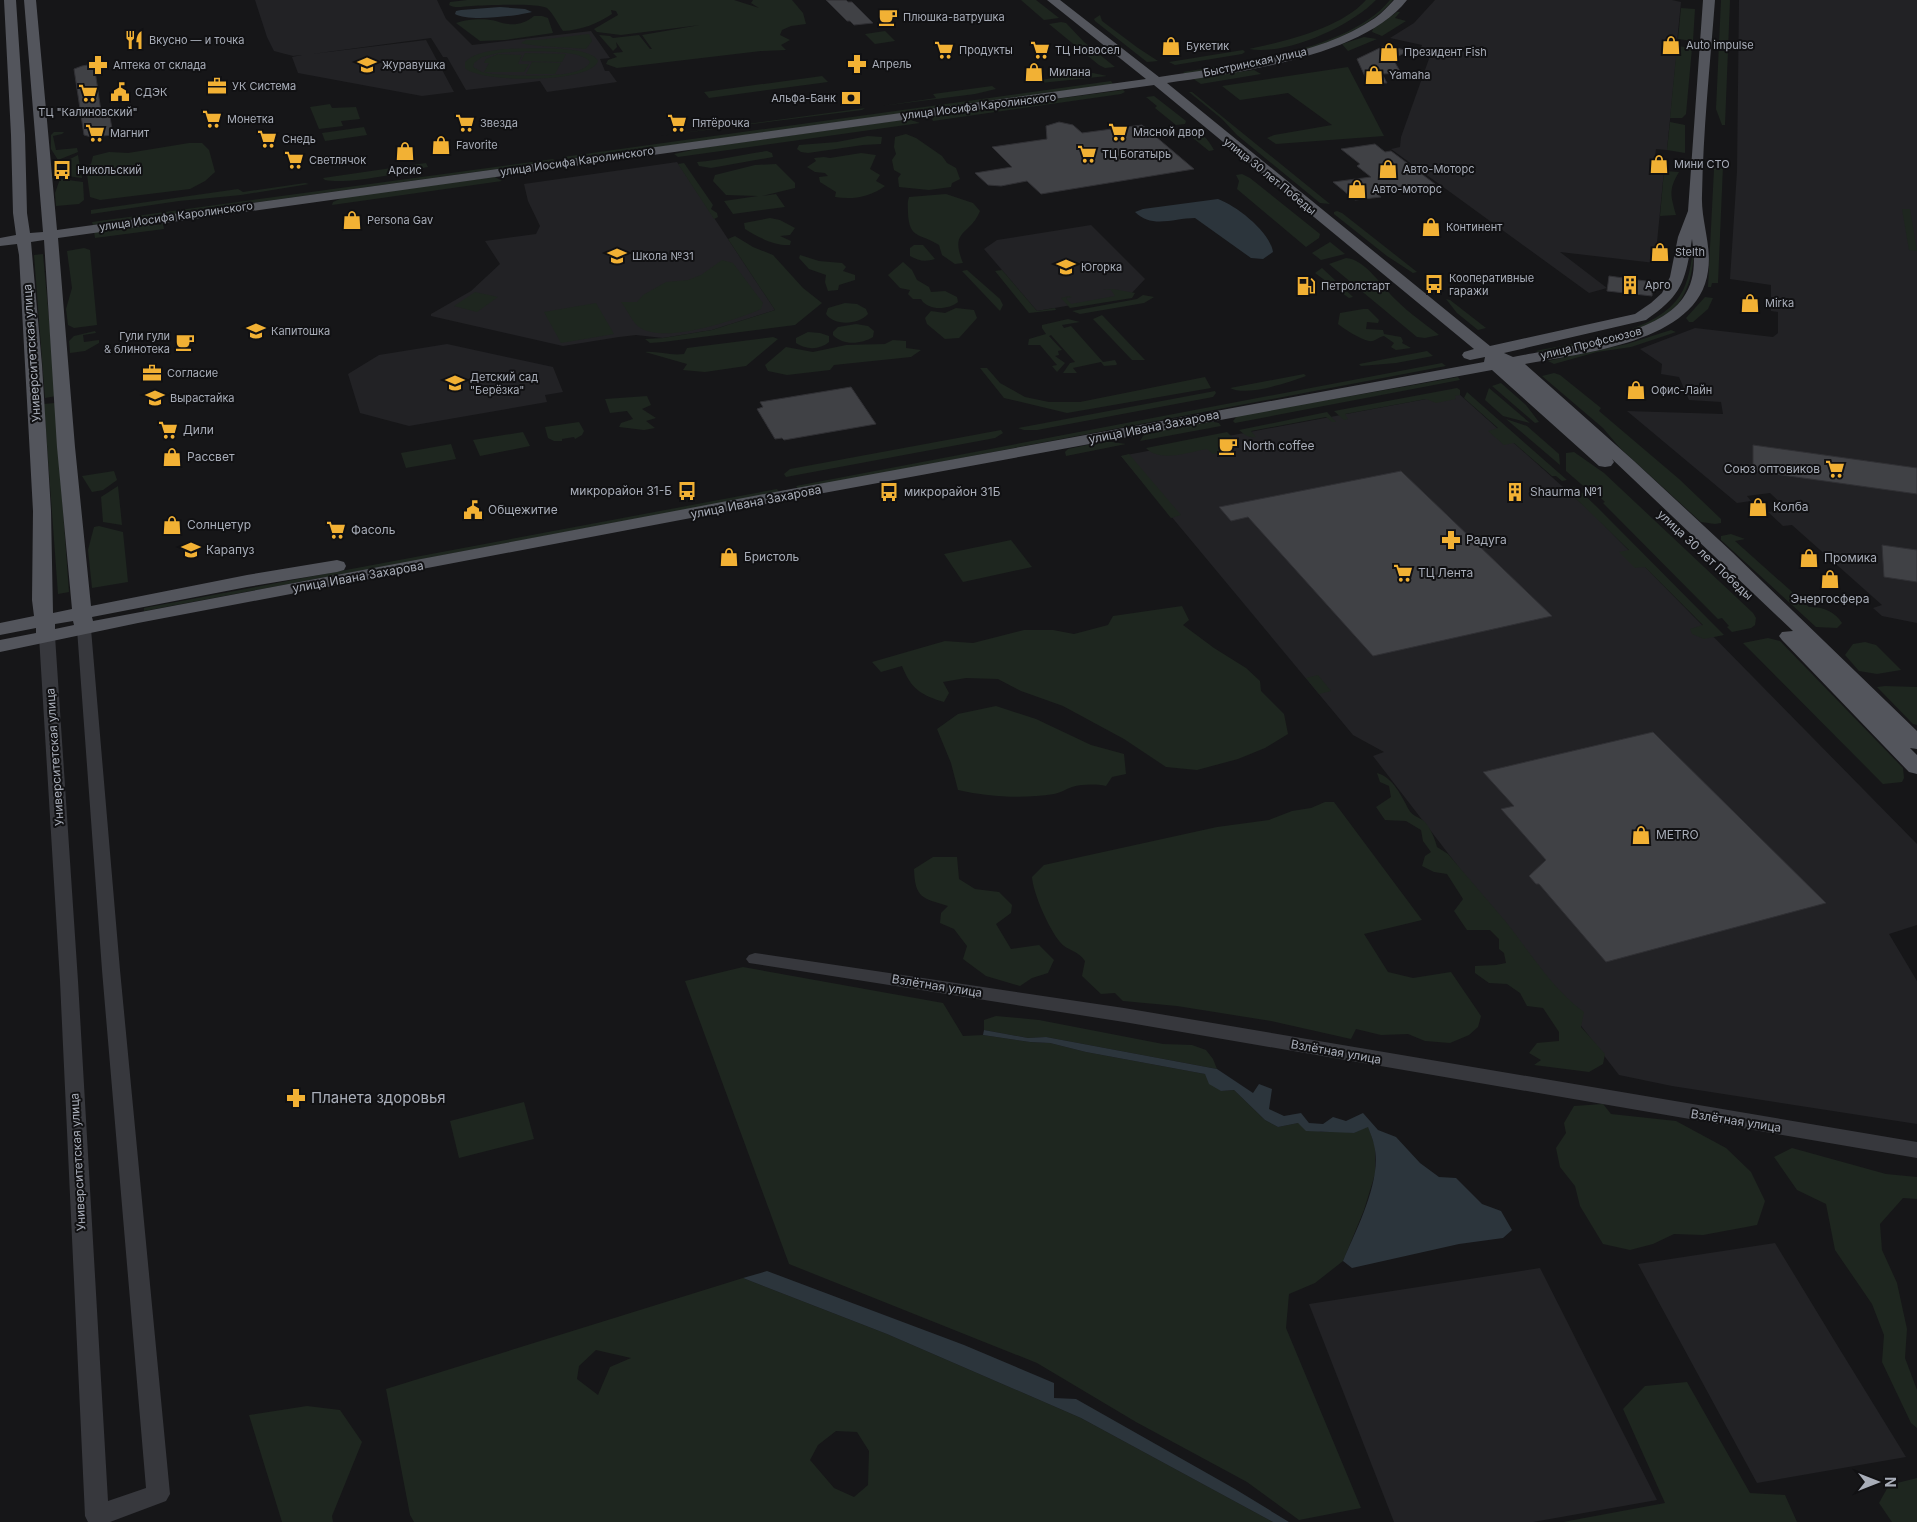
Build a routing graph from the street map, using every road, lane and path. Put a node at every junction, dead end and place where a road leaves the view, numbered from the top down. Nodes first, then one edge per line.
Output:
1 (10, 0) edge
2 (30, 0) edge
3 (1053, 0) edge
4 (1385, 0) edge
5 (1401, 0) edge
6 (1709, 0) edge
7 (1150, 77) junction
8 (1695, 212) junction
9 (49, 229) junction
10 (0, 231) edge
11 (22, 233) junction
12 (0, 242) edge
13 (1498, 360) junction
14 (83, 620) junction
15 (46, 628) junction
16 (0, 629) edge
17 (0, 646) edge
18 (1917, 743) edge
19 (1917, 767) edge
20 (755, 959) dead end
21 (1917, 1150) edge

1 - 11 main road, Университетская улица
2 - 9 main road
3 - 7 main road, улица 30 лет Победы
4 - 7 main road, Быстринская улица
5 - 7 main road, Быстринская улица
6 - 8 main road, улица Профсоюзов
7 - 9 main road, улица Иосифа Каролинского
7 - 13 main road, улица 30 лет Победы
8 - 13 main road, улица Профсоюзов
8 - 13 main road, улица Профсоюзов
9 - 11 main road, улица Иосифа Каролинского
9 - 14 main road
10 - 11 main road, улица Иосифа Каролинского
11 - 12 main road, улица Иосифа Каролинского
11 - 15 main road, Университетская улица
13 - 14 main road, улица Ивана Захарова
13 - 18 main road, улица 30 лет Победы
13 - 19 main road, улица 30 лет Победы
14 - 15 main road, улица Ивана Захарова
14 - 15 street, Университетская улица
15 - 16 main road, улица Ивана Захарова
15 - 17 main road, улица Ивана Захарова
20 - 21 street, Взлётная улица

